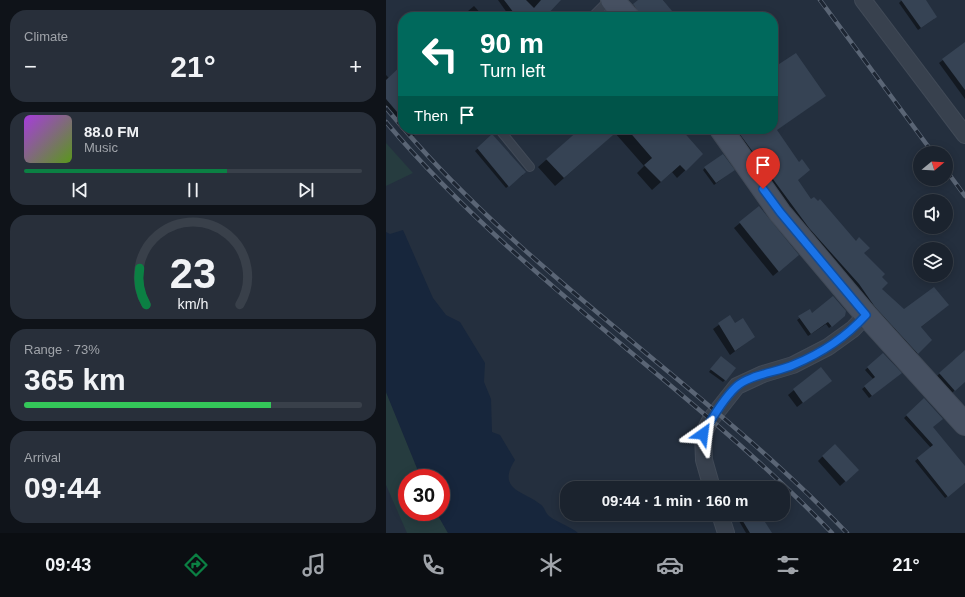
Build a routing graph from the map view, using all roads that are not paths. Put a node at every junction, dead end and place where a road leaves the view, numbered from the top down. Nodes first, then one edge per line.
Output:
1 (610, 0) edge
2 (864, 0) edge
3 (597, 12) edge
4 (623, 12) edge
5 (503, 134) edge
6 (725, 134) edge
7 (965, 135) edge
8 (530, 167) dead end
9 (866, 315) junction
10 (965, 424) edge
11 (710, 481) edge
12 (722, 521) edge
13 (726, 533) edge

1 - 3 lane
1 - 4 main road
2 - 7 street
5 - 8 lane
6 - 9 main road
9 - 10 main road
9 - 11 street
12 - 13 street

